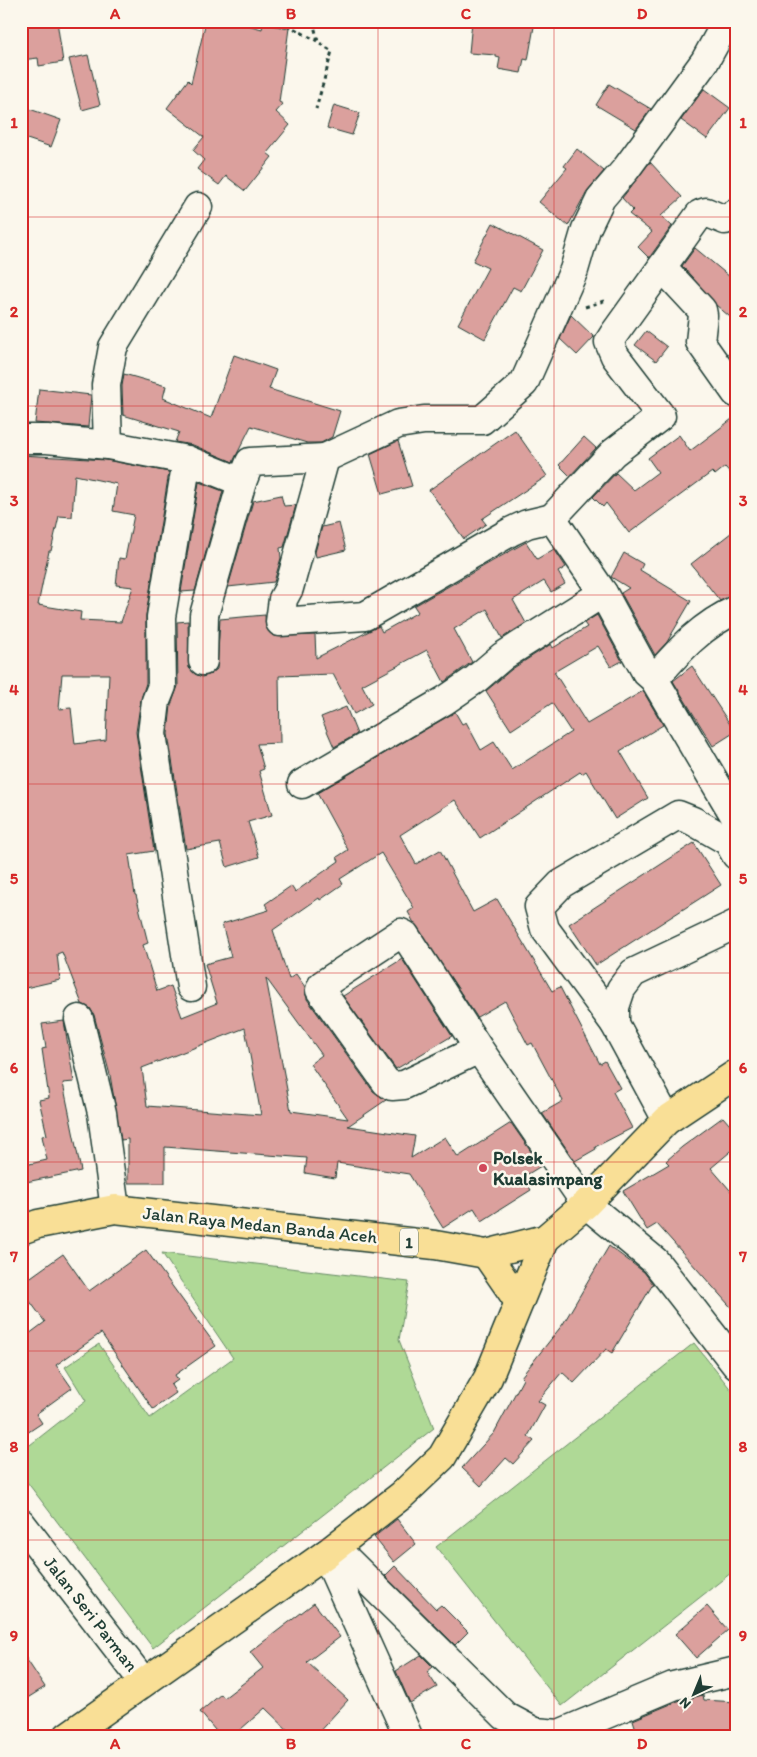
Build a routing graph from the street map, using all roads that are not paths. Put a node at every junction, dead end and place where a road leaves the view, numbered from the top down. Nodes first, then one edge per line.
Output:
1 (727, 21) edge
2 (198, 207) dead end
3 (736, 213) edge
4 (662, 267) junction
5 (736, 393) edge
6 (21, 439) edge
7 (108, 444) junction
8 (326, 458) junction
9 (187, 460) junction
10 (242, 482) junction
11 (552, 518) junction
12 (603, 592) junction
13 (736, 610) edge
14 (203, 660) dead end
15 (654, 680) junction
16 (302, 784) dead end
17 (736, 818) edge
18 (736, 855) edge
19 (736, 924) edge
20 (191, 987) dead end
21 (79, 1019) dead end
22 (615, 1024) junction
23 (479, 1049) junction
24 (736, 1074) edge
25 (667, 1120) junction
26 (586, 1204) junction
27 (115, 1210) junction
28 (21, 1230) edge
29 (545, 1239) junction
30 (486, 1254) junction
31 (519, 1302) junction
32 (736, 1364) edge
33 (21, 1523) edge
34 (331, 1551) junction
35 (736, 1671) edge
36 (143, 1681) junction
37 (68, 1736) edge
38 (408, 1736) edge

1 - 8 street
2 - 7 street
3 - 4 street
4 - 5 street
4 - 11 street
6 - 7 street
7 - 9 street
8 - 10 street
8 - 11 street
9 - 10 street
9 - 20 street
10 - 14 street
11 - 12 street
12 - 15 street
12 - 16 street
13 - 15 street
15 - 17 street
18 - 22 street
19 - 22 street
21 - 27 street
22 - 25 street
23 - 23 street
23 - 26 street
24 - 25 highway, Jalan Raya Medan Banda Aceh / 1
25 - 26 highway, Jalan Raya Medan Banda Aceh / 1
26 - 29 highway, Jalan Raya Medan Banda Aceh / 1
26 - 32 street
27 - 28 highway, Jalan Raya Medan Banda Aceh / 1
27 - 30 highway, Jalan Raya Medan Banda Aceh / 1
29 - 30 highway, Jalan Raya Medan Banda Aceh / 1
29 - 31 highway
30 - 31 highway
31 - 34 highway
33 - 36 street, Jalan Seri Parman
34 - 35 street
34 - 36 highway
34 - 38 street
36 - 37 highway

